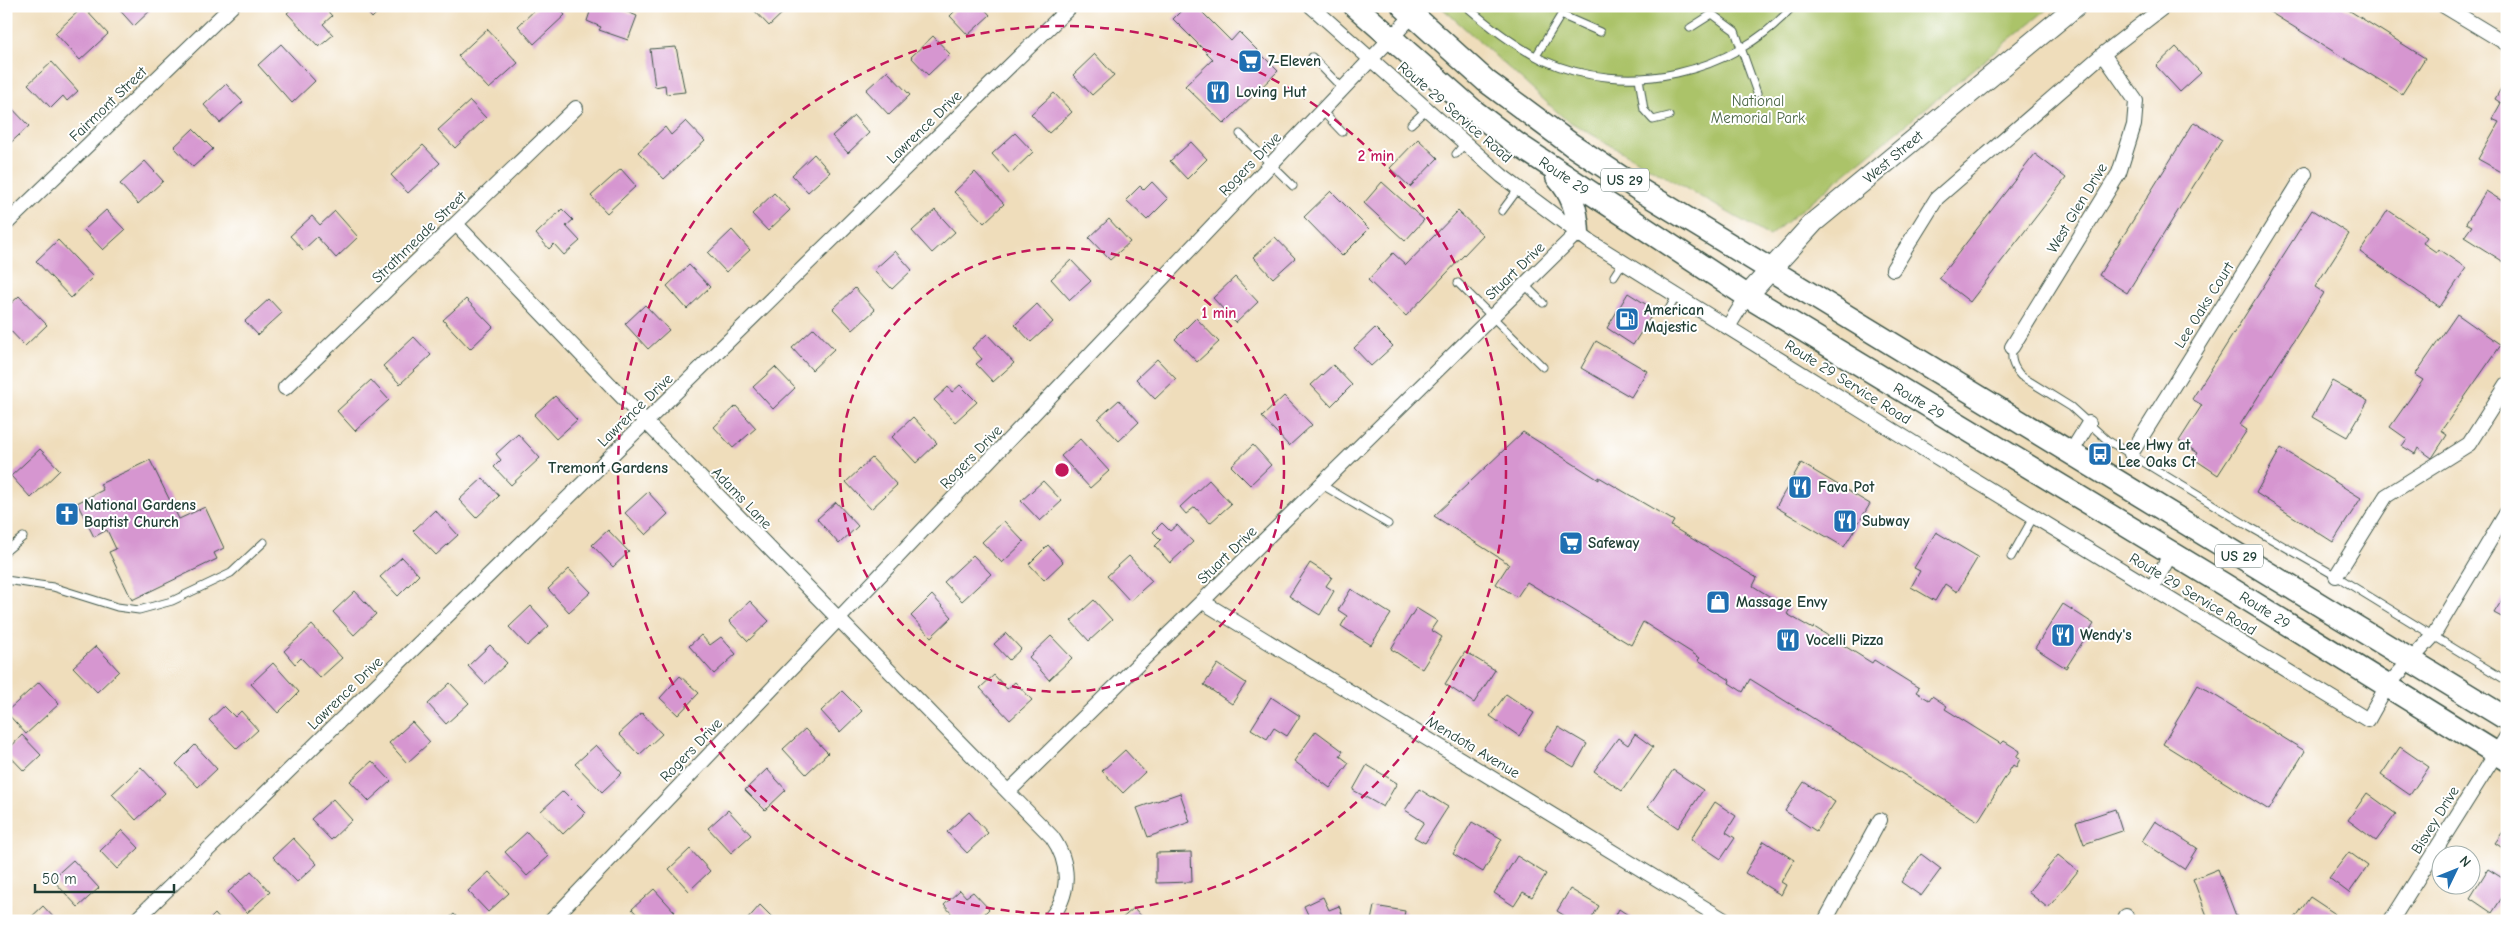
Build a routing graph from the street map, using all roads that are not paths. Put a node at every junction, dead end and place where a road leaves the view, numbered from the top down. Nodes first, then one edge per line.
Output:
1 (232, 6) edge
2 (1071, 6) edge
3 (1311, 6) edge
4 (1355, 6) edge
5 (1466, 6) edge
6 (1561, 6) edge
7 (1793, 6) edge
8 (2076, 6) edge
9 (2165, 6) edge
10 (2444, 6) edge
11 (1408, 11) edge
12 (1561, 15) junction
13 (1690, 28) dead end
14 (1600, 32) dead end
15 (1392, 40) junction
16 (2507, 44) edge
17 (1741, 48) junction
18 (2103, 54) junction
19 (1536, 56) junction
20 (1312, 57) dead end
21 (1372, 60) junction
22 (1639, 78) junction
23 (1344, 90) junction
24 (1757, 93) dead end
25 (576, 108) dead end
26 (1427, 109) junction
27 (1322, 112) junction
28 (1669, 116) dead end
29 (1412, 124) dead end
30 (1342, 132) dead end
31 (1240, 134) dead end
32 (1465, 143) junction
33 (1456, 154) dead end
34 (1546, 164) junction
35 (1272, 165) junction
36 (2305, 174) dead end
37 (1293, 186) dead end
38 (1519, 188) junction
39 (1502, 211) dead end
40 (6, 224) edge
41 (456, 224) junction
42 (1578, 232) junction
43 (1623, 262) junction
44 (1893, 269) dead end
45 (1770, 270) junction
46 (1614, 276) dead end
47 (1458, 283) dead end
48 (1524, 284) junction
49 (1678, 295) junction
50 (1747, 296) junction
51 (1542, 303) dead end
52 (1669, 309) dead end
53 (1491, 316) junction
54 (1728, 326) junction
55 (2012, 347) joint
56 (1543, 367) dead end
57 (2507, 384) edge
58 (285, 388) dead end
59 (646, 422) junction
60 (2089, 423) junction
61 (2070, 454) junction
62 (2131, 454) junction
63 (1322, 485) junction
64 (2507, 512) edge
65 (2034, 516) junction
66 (1388, 524) dead end
67 (23, 537) dead end
68 (264, 542) dead end
69 (6, 551) edge
70 (2171, 553) junction
71 (2010, 557) dead end
72 (2336, 576) junction
73 (6, 580) edge
74 (2152, 588) junction
75 (1203, 602) junction
76 (839, 619) junction
77 (2434, 636) junction
78 (2411, 661) junction
79 (2507, 681) edge
80 (2387, 686) junction
81 (2507, 719) edge
82 (2503, 750) edge
83 (1008, 792) junction
84 (1880, 820) dead end
85 (135, 921) edge
86 (551, 921) edge
87 (1048, 921) edge
88 (1726, 921) edge
89 (1825, 921) edge
90 (2391, 921) edge

1 - 40 street, Fairmont Street
2 - 59 street, Lawrence Drive
3 - 21 street, Route 29 Service Road
4 - 15 main road, Route 29 / US 29
5 - 19 lane
6 - 12 lane
7 - 17 lane
8 - 45 main road, West Street
9 - 18 street
10 - 16 street
11 - 15 street, Rogers Drive
11 - 45 main road, Route 29 / US 29
12 - 14 lane
12 - 19 lane
13 - 17 lane
15 - 21 street, Rogers Drive
15 - 34 main road, Route 29 / US 29
17 - 22 lane
17 - 24 lane
18 - 44 street
18 - 55 street, West Glen Drive
19 - 22 lane
20 - 23 lane
21 - 23 street, Rogers Drive
21 - 26 street, Route 29 Service Road
22 - 28 lane
23 - 27 street, Rogers Drive
25 - 41 street, Strathmeade Street
26 - 29 lane
26 - 32 street, Route 29 Service Road
27 - 30 lane
27 - 35 street, Rogers Drive
31 - 35 lane
32 - 33 lane
32 - 38 street, Route 29 Service Road
34 - 42 main road
34 - 50 main road, Route 29 / US 29
35 - 37 lane
35 - 76 street, Rogers Drive
36 - 62 street, Lee Oaks Court
38 - 39 lane
38 - 42 street, Route 29 Service Road
41 - 58 street, Strathmeade Street
41 - 59 street, Adams Lane
42 - 43 street, Route 29 Service Road
42 - 48 street, Stuart Drive
43 - 46 lane
43 - 49 street, Route 29 Service Road
45 - 50 main road, West Street
45 - 61 main road, Route 29 / US 29
47 - 53 lane
48 - 51 lane
48 - 53 street, Stuart Drive
49 - 52 lane
49 - 54 street, Route 29 Service Road
50 - 54 street, West Street
50 - 70 main road, Route 29 / US 29
53 - 56 lane
53 - 63 street, Stuart Drive
54 - 65 street, Route 29 Service Road
55 - 60 lane
57 - 72 street
59 - 76 street, Adams Lane
59 - 85 street, Lawrence Drive
60 - 61 street
60 - 62 lane
61 - 78 main road, Route 29 / US 29
62 - 72 lane
63 - 66 lane
63 - 75 street, Stuart Drive
64 - 77 street
65 - 71 lane
65 - 74 street, Route 29 Service Road
67 - 69 lane
68 - 73 lane
70 - 74 street
70 - 80 main road, Route 29 / US 29
72 - 77 lane
74 - 80 street, Route 29 Service Road
75 - 83 street, Stuart Drive
75 - 88 street, Mendota Avenue
76 - 83 street, Adams Lane
76 - 86 street, Rogers Drive
77 - 78 street
77 - 79 lane
78 - 80 street
78 - 81 main road, Route 29 / US 29
80 - 82 main road, Route 29 / US 29
82 - 90 street, Bisvey Drive
83 - 87 street
84 - 89 street

